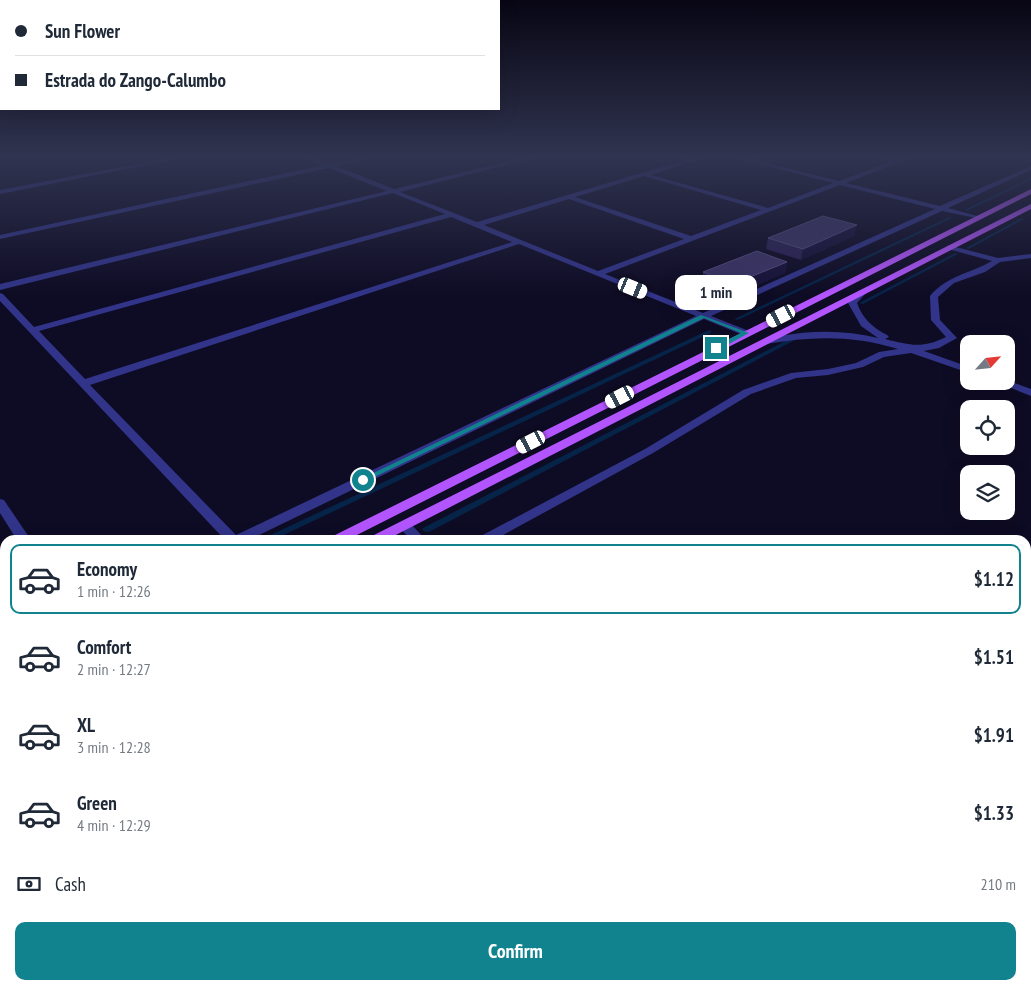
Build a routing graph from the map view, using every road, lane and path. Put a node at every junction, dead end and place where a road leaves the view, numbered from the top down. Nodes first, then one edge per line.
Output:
1 (157, 203) edge
2 (348, 203) edge
3 (422, 203) edge
4 (552, 203) edge
5 (585, 203) edge
6 (744, 203) edge
7 (786, 203) edge
8 (920, 203) edge
9 (955, 203) edge
10 (1009, 203) edge
11 (1031, 206) edge
12 (943, 209) junction
13 (768, 210) junction
14 (451, 215) junction
15 (979, 218) junction
16 (476, 225) junction
17 (0, 237) edge
18 (689, 238) junction
19 (518, 242) junction
20 (959, 249) junction
21 (1031, 256) edge
22 (998, 260) junction
23 (597, 274) junction
24 (0, 287) edge
25 (863, 292) junction
26 (0, 296) edge
27 (704, 316) junction
28 (34, 330) junction
29 (746, 333) junction
30 (766, 341) junction
31 (904, 347) junction
32 (960, 367) edge
33 (84, 383) junction
34 (1015, 387) edge
35 (1031, 393) edge
36 (0, 503) edge
37 (411, 533) edge
38 (21, 535) edge
39 (228, 535) edge
40 (248, 535) edge
41 (346, 535) edge
42 (493, 535) edge

1 - 17 street
2 - 24 street
3 - 14 street
4 - 16 street
5 - 18 street
6 - 13 street
7 - 13 street
8 - 12 street
9 - 12 street
10 - 15 main road
11 - 20 main road
12 - 15 street
12 - 27 street
13 - 18 street
14 - 16 street
14 - 28 street
15 - 29 main road
16 - 19 street
18 - 23 street
19 - 23 street
19 - 33 street
20 - 22 street
20 - 25 main road
21 - 22 street
22 - 31 street
23 - 27 street
25 - 30 main road
25 - 31 street
26 - 28 street
27 - 29 street
27 - 40 street
28 - 33 street
29 - 41 main road
30 - 31 street
30 - 37 main road
31 - 32 street
31 - 42 street
33 - 39 street
34 - 35 street
36 - 38 street

